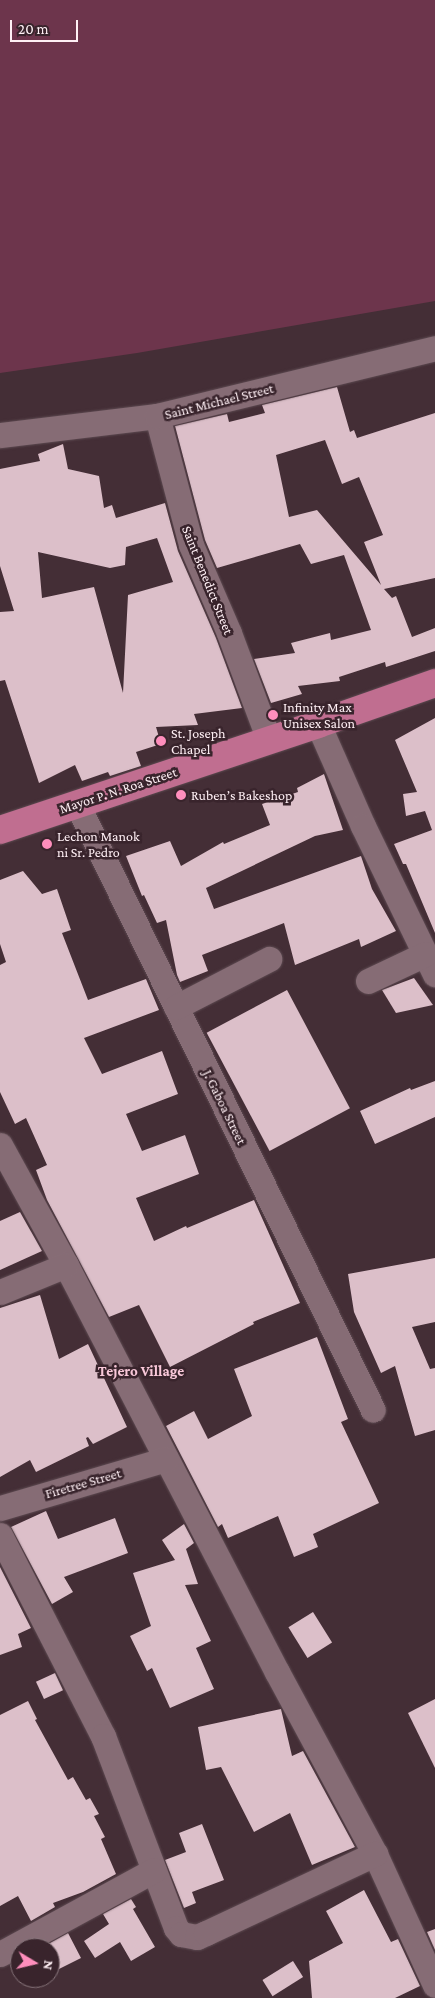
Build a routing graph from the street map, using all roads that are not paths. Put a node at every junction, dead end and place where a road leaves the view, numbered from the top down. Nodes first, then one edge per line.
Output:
1 (435, 348) edge
2 (157, 416) junction
3 (0, 435) edge
4 (435, 683) edge
5 (318, 724) junction
6 (269, 740) junction
7 (77, 804) junction
8 (0, 830) edge
9 (269, 959) dead end
10 (430, 964) edge
11 (368, 981) dead end
12 (176, 1006) junction
13 (0, 1145) edge
14 (66, 1265) junction
15 (0, 1292) edge
16 (373, 1410) dead end
17 (166, 1458) junction
18 (0, 1508) edge
19 (0, 1535) edge
20 (375, 1854) junction
21 (154, 1870) junction
22 (0, 1954) edge
23 (435, 1985) edge
24 (435, 1993) edge
25 (429, 1998) edge

1 - 2 street, Saint Michael Street
2 - 3 street, Saint Michael Street
2 - 6 street, Saint Benedict Street
4 - 5 main road, Mayor P. N. Roa Street
5 - 6 main road, Mayor P. N. Roa Street
5 - 10 street
6 - 7 main road, Mayor P. N. Roa Street
7 - 8 main road, Mayor P. N. Roa Street
7 - 12 street, J. Gaboa Street
9 - 12 street
10 - 11 street
12 - 16 street, J. Gaboa Street
13 - 14 street
14 - 15 street
14 - 17 street
17 - 18 street, Firetree Street
17 - 20 street
19 - 21 street
20 - 21 street
20 - 23 street
21 - 22 street
24 - 25 street

